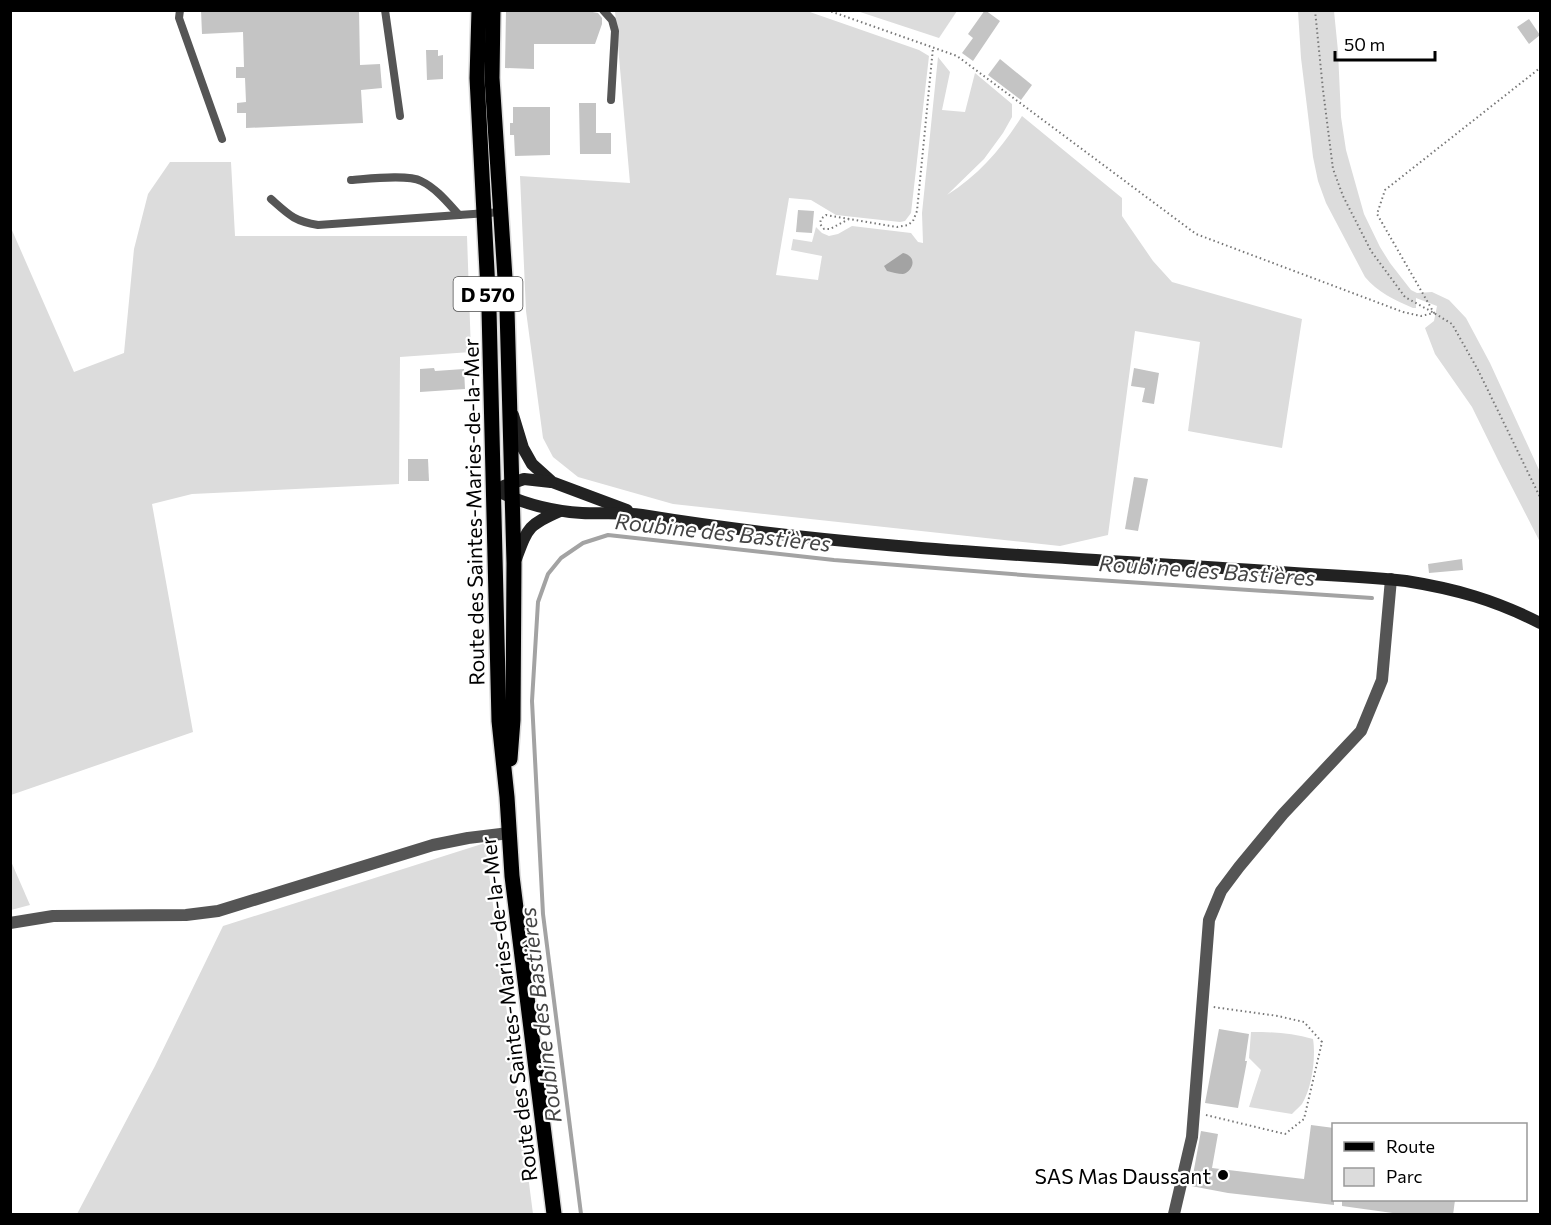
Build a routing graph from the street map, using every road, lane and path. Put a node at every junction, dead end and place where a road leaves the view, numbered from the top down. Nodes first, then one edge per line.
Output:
1 (180, 10) edge
2 (385, 10) edge
3 (479, 10) edge
4 (493, 10) edge
5 (603, 10) edge
6 (826, 10) edge
7 (1315, 10) edge
8 (933, 48) junction
9 (1540, 68) edge
10 (484, 78) junction
11 (611, 100) dead end
12 (400, 116) dead end
13 (222, 139) dead end
14 (498, 166) junction
15 (481, 167) junction
16 (351, 180) dead end
17 (271, 199) dead end
18 (502, 212) junction
19 (484, 213) junction
20 (459, 215) junction
21 (849, 219) junction
22 (1434, 313) junction
23 (510, 406) junction
24 (492, 407) junction
25 (512, 482) junction
26 (552, 482) junction
27 (494, 489) junction
28 (1540, 497) edge
29 (513, 499) junction
30 (561, 511) junction
31 (637, 514) junction
32 (514, 563) junction
33 (1391, 579) junction
34 (1540, 623) edge
35 (507, 798) junction
36 (508, 833) junction
37 (10, 923) edge
38 (1203, 1006) junction
39 (1194, 1112) junction
40 (554, 1215) edge
41 (1174, 1215) edge

1 - 13 lane
2 - 12 lane
3 - 10 main road, Route des Saintes-Maries-de-la-Mer / D 570
4 - 10 main road, Route des Saintes-Maries-de-la-Mer / D 570
5 - 11 lane
6 - 8 path
7 - 22 path
8 - 21 path
8 - 22 path
9 - 22 path
10 - 14 main road, Route des Saintes-Maries-de-la-Mer / D 570
10 - 15 main road, Route des Saintes-Maries-de-la-Mer / D 570
14 - 15 lane
14 - 18 main road, Route des Saintes-Maries-de-la-Mer / D 570
15 - 19 main road, Route des Saintes-Maries-de-la-Mer / D 570
16 - 20 lane
17 - 20 lane
18 - 19 lane
18 - 23 main road, Route des Saintes-Maries-de-la-Mer / D 570
19 - 20 lane
19 - 24 main road, Route des Saintes-Maries-de-la-Mer / D 570
21 - 21 path
22 - 28 path
23 - 24 lane
23 - 25 main road, Route des Saintes-Maries-de-la-Mer / D 570
23 - 26 main road
24 - 27 main road, Route des Saintes-Maries-de-la-Mer / D 570
25 - 26 main road
25 - 27 main road
25 - 29 main road, Route des Saintes-Maries-de-la-Mer / D 570
26 - 31 main road
27 - 29 main road
27 - 35 main road, Route des Saintes-Maries-de-la-Mer / D 570
29 - 30 main road
29 - 32 main road, Route des Saintes-Maries-de-la-Mer / D 570
30 - 31 main road
30 - 32 main road
31 - 33 main road
32 - 35 main road, Route des Saintes-Maries-de-la-Mer / D 570
33 - 34 main road
33 - 38 street
35 - 36 main road, Route des Saintes-Maries-de-la-Mer / D 570
36 - 37 street
36 - 40 main road, Route des Saintes-Maries-de-la-Mer / D 570
38 - 39 street
38 - 39 path
39 - 41 street

